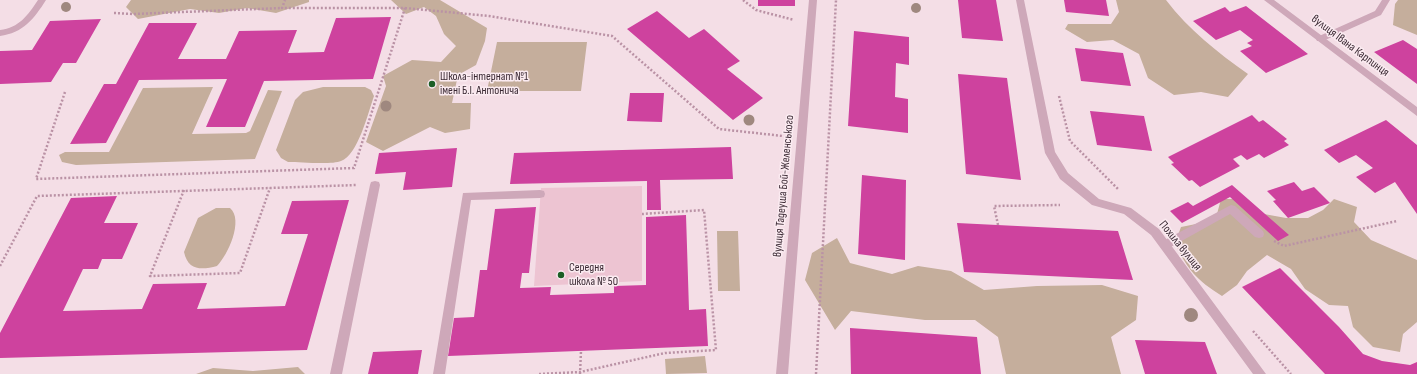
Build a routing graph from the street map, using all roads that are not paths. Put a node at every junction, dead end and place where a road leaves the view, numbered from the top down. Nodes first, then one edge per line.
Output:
1 (42, 0) edge
2 (813, 0) edge
3 (1020, 0) edge
4 (1268, 0) edge
5 (1386, 0) edge
6 (0, 33) edge
7 (1320, 39) junction
8 (1417, 112) edge
9 (375, 185) road end
10 (540, 194) dead end
11 (1259, 234) road end
12 (1165, 245) junction
13 (336, 374) edge
14 (439, 374) edge
15 (782, 374) edge
16 (1260, 374) edge

1 - 6 street
2 - 15 street, вулиця Тадеуша Бой-Желенського
3 - 12 street, Похила вулиця
4 - 7 street, вулиця Івана Карпинця
5 - 7 street
7 - 8 street, вулиця Івана Карпинця
9 - 13 street
10 - 14 street
11 - 12 street
12 - 16 street, Похила вулиця

